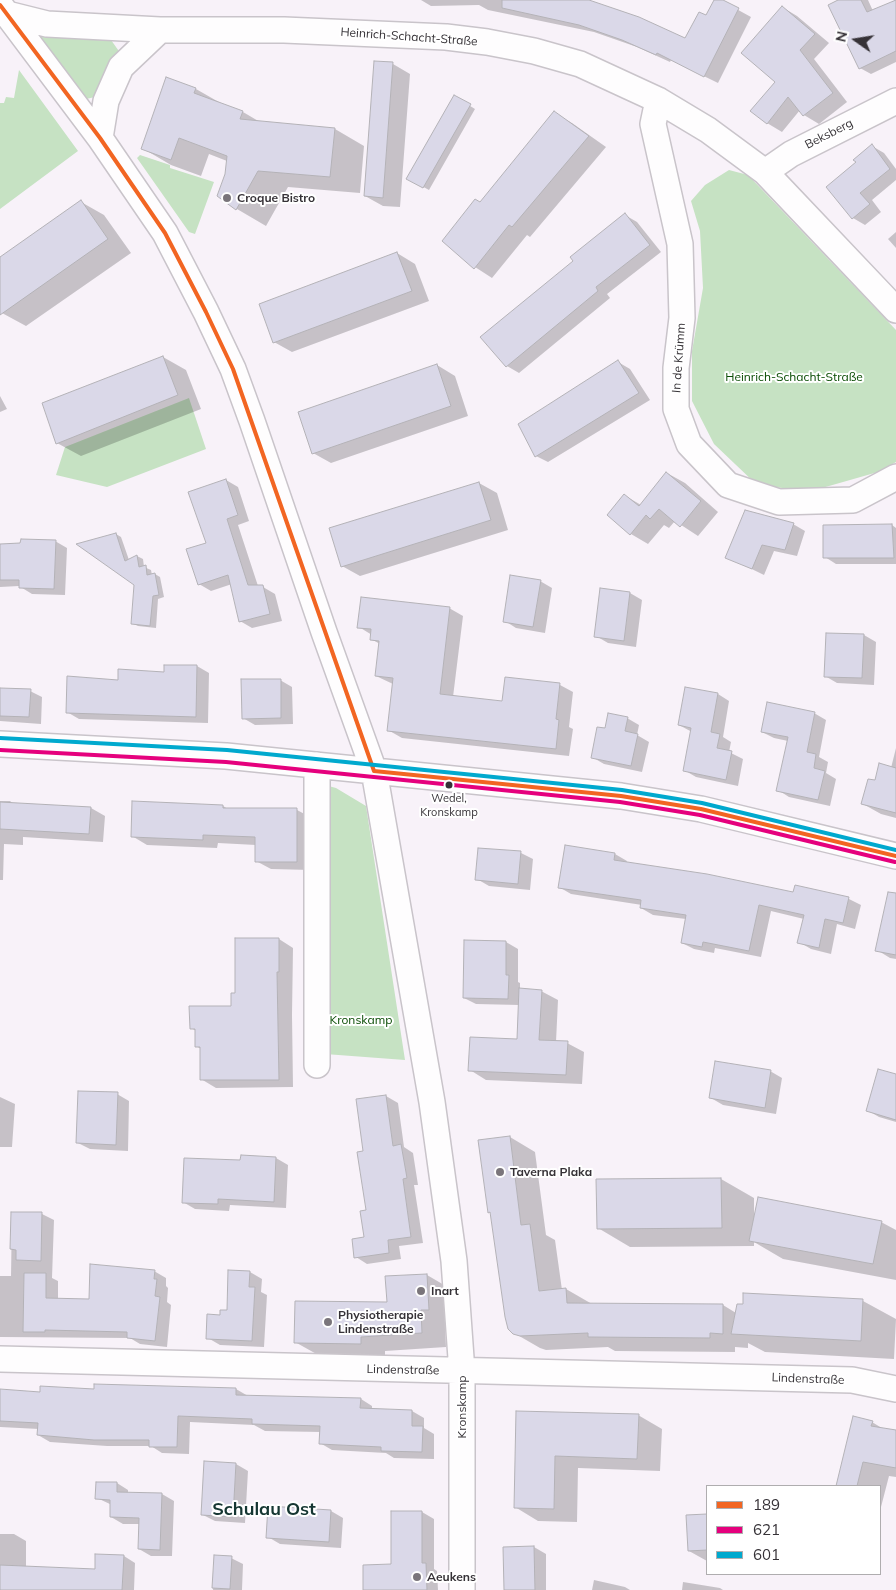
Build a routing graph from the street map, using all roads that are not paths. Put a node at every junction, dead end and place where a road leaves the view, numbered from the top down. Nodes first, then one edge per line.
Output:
1 (3, 10) edge
2 (160, 30) junction
3 (658, 100) junction
4 (896, 101) edge
5 (100, 138) junction
6 (765, 172) junction
7 (896, 310) edge
8 (896, 477) edge
9 (0, 744) edge
10 (317, 765) junction
11 (374, 771) junction
12 (896, 856) edge
13 (317, 1065) dead end
14 (0, 1359) edge
15 (462, 1372) junction
16 (896, 1389) edge
17 (462, 1590) edge

1 - 2 street, Heinrich-Schacht-Straße
1 - 5 street, Kronskamp
2 - 3 street, Heinrich-Schacht-Straße
2 - 5 street
3 - 6 street, Heinrich-Schacht-Straße
3 - 8 street, In de Krümm
4 - 6 street, Beksberg
5 - 11 street, Kronskamp
6 - 7 street, Heinrich-Schacht-Straße
9 - 10 street
10 - 11 street
10 - 13 street
11 - 12 street
11 - 15 street, Kronskamp
14 - 15 street, Lindenstraße
15 - 16 street, Lindenstraße
15 - 17 street, Kronskamp

